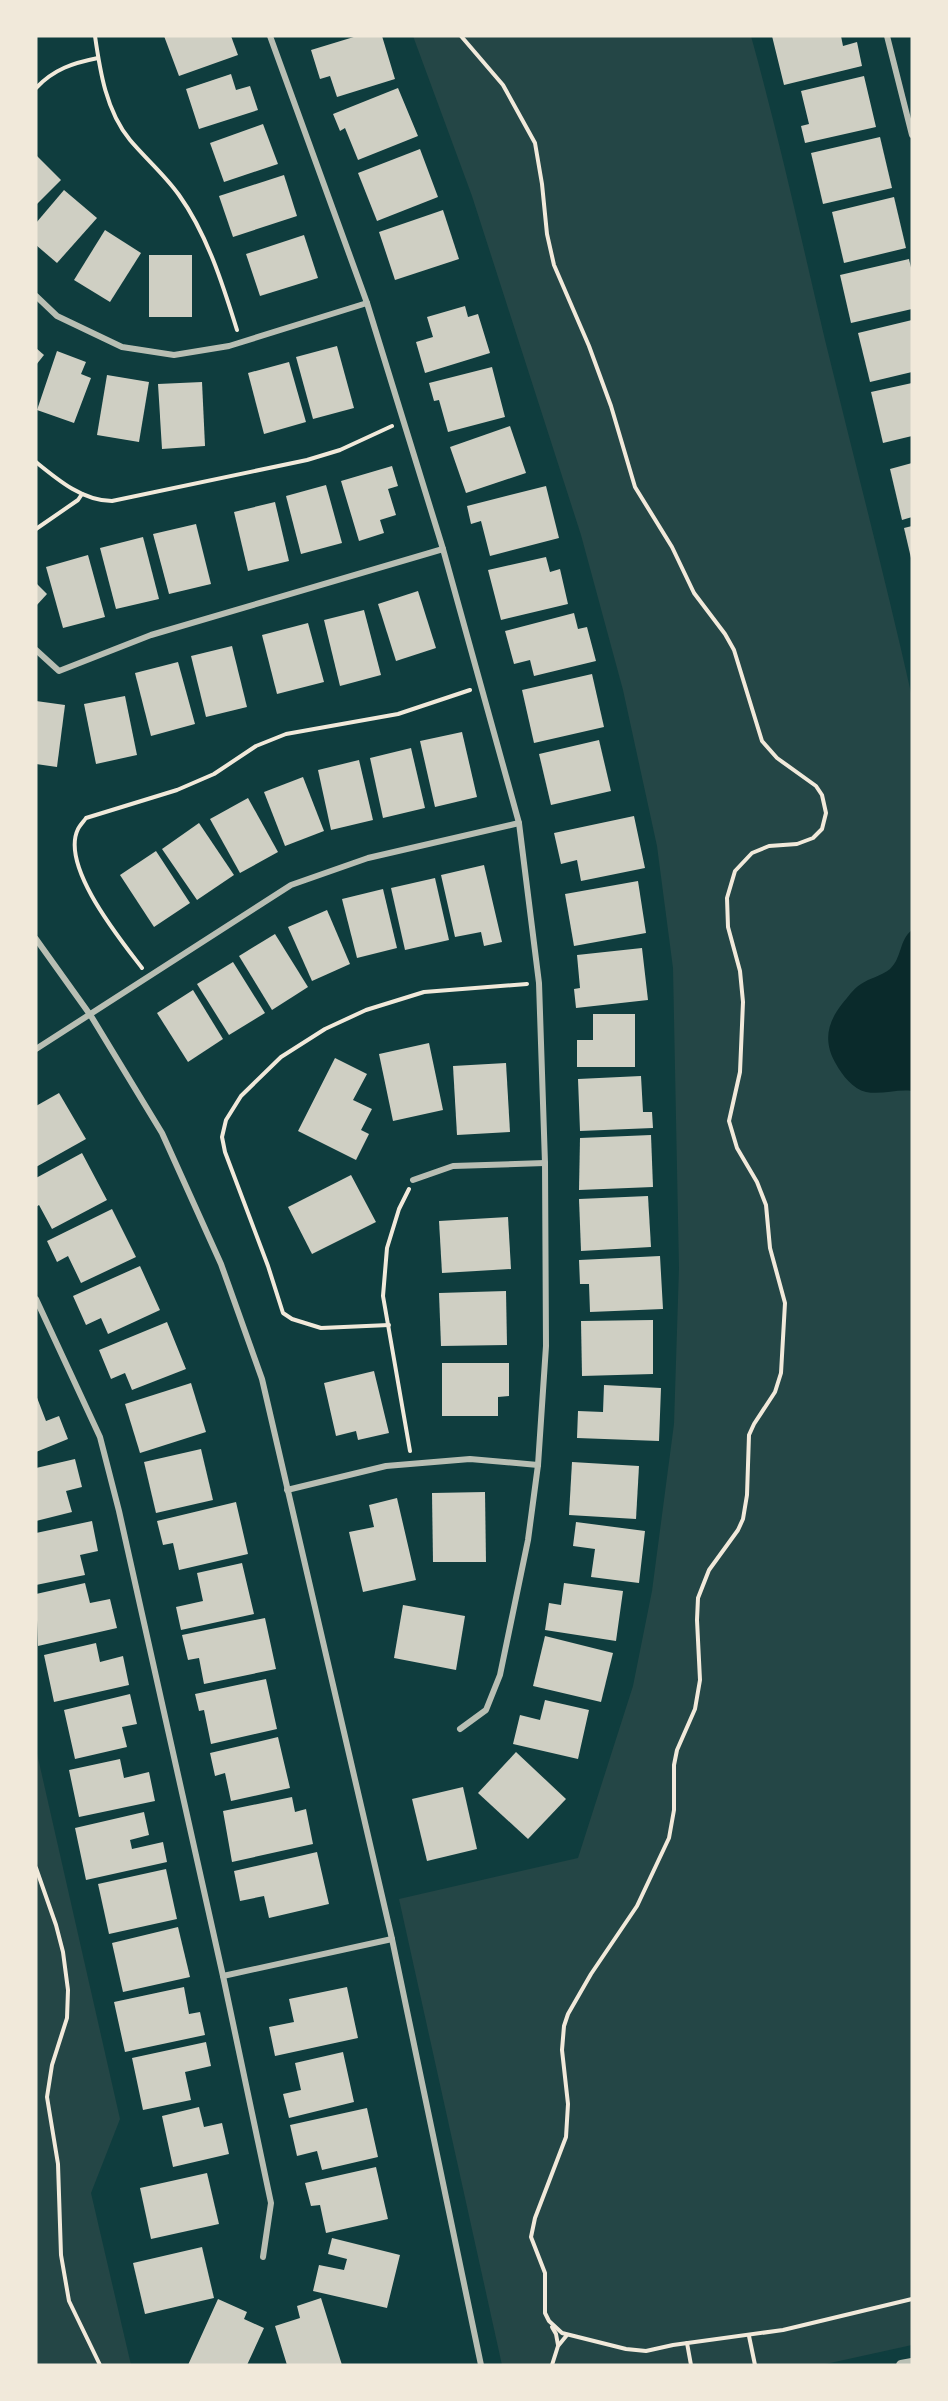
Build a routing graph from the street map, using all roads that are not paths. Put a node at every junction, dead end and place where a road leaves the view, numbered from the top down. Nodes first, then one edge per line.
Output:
1 (270, 36) edge
2 (887, 36) edge
3 (912, 135) edge
4 (36, 296) edge
5 (367, 303) junction
6 (443, 549) junction
7 (36, 650) edge
8 (519, 823) junction
9 (36, 939) edge
10 (91, 1016) junction
11 (36, 1049) edge
12 (545, 1164) junction
13 (413, 1180) road end
14 (36, 1299) edge
15 (538, 1465) junction
16 (287, 1490) junction
17 (460, 1729) dead end
18 (392, 1940) junction
19 (223, 1976) junction
20 (263, 2258) dead end
21 (481, 2365) edge

1 - 5 street
2 - 3 street
4 - 5 street
5 - 6 street
6 - 7 street
6 - 8 street
8 - 10 street
8 - 12 street
9 - 10 street
10 - 11 street
10 - 16 street
12 - 13 street
12 - 15 street
14 - 19 street
15 - 16 street
15 - 17 street
16 - 18 street
18 - 19 street
18 - 21 street
19 - 20 street

